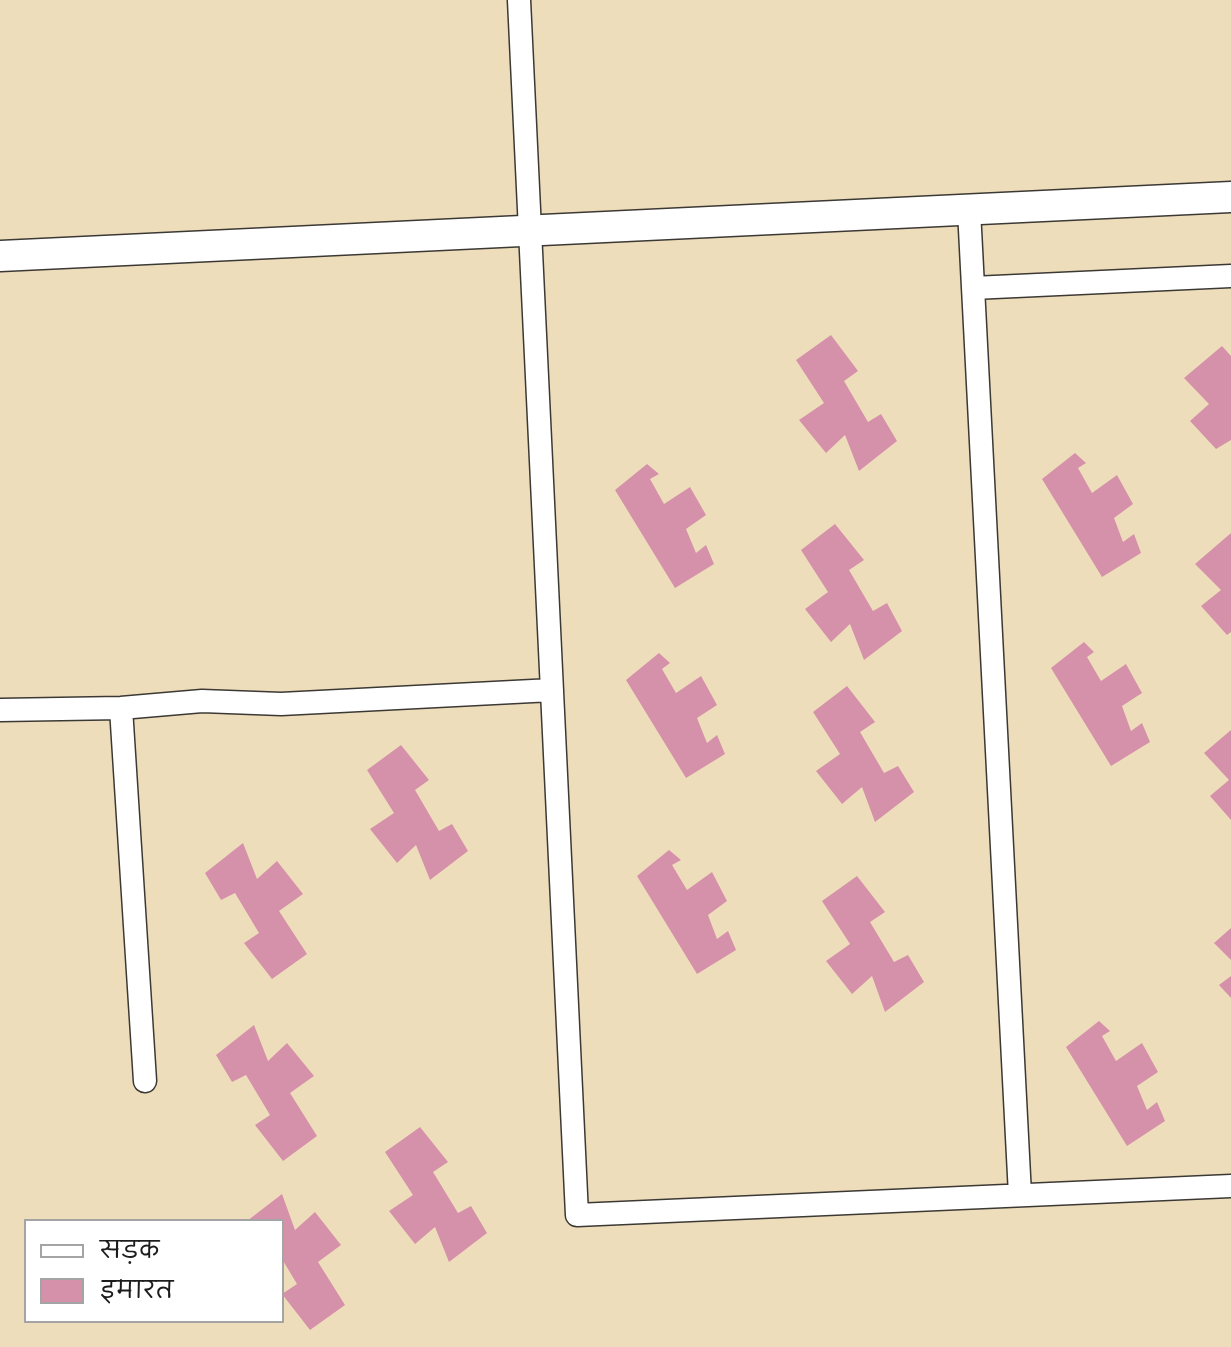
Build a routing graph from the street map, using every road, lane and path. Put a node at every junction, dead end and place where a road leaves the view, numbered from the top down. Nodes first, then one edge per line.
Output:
1 (519, 0) edge
2 (1231, 197) edge
3 (969, 210) junction
4 (530, 231) junction
5 (0, 256) edge
6 (1231, 276) edge
7 (973, 288) junction
8 (552, 690) junction
9 (121, 708) junction
10 (0, 710) edge
11 (145, 1081) dead end
12 (1231, 1186) edge
13 (1020, 1195) junction

1 - 4 street
2 - 3 street
3 - 4 street
3 - 7 street
4 - 5 street
4 - 8 street
6 - 7 street
7 - 13 street
8 - 9 street
8 - 13 street
9 - 10 street
9 - 11 street
12 - 13 street

